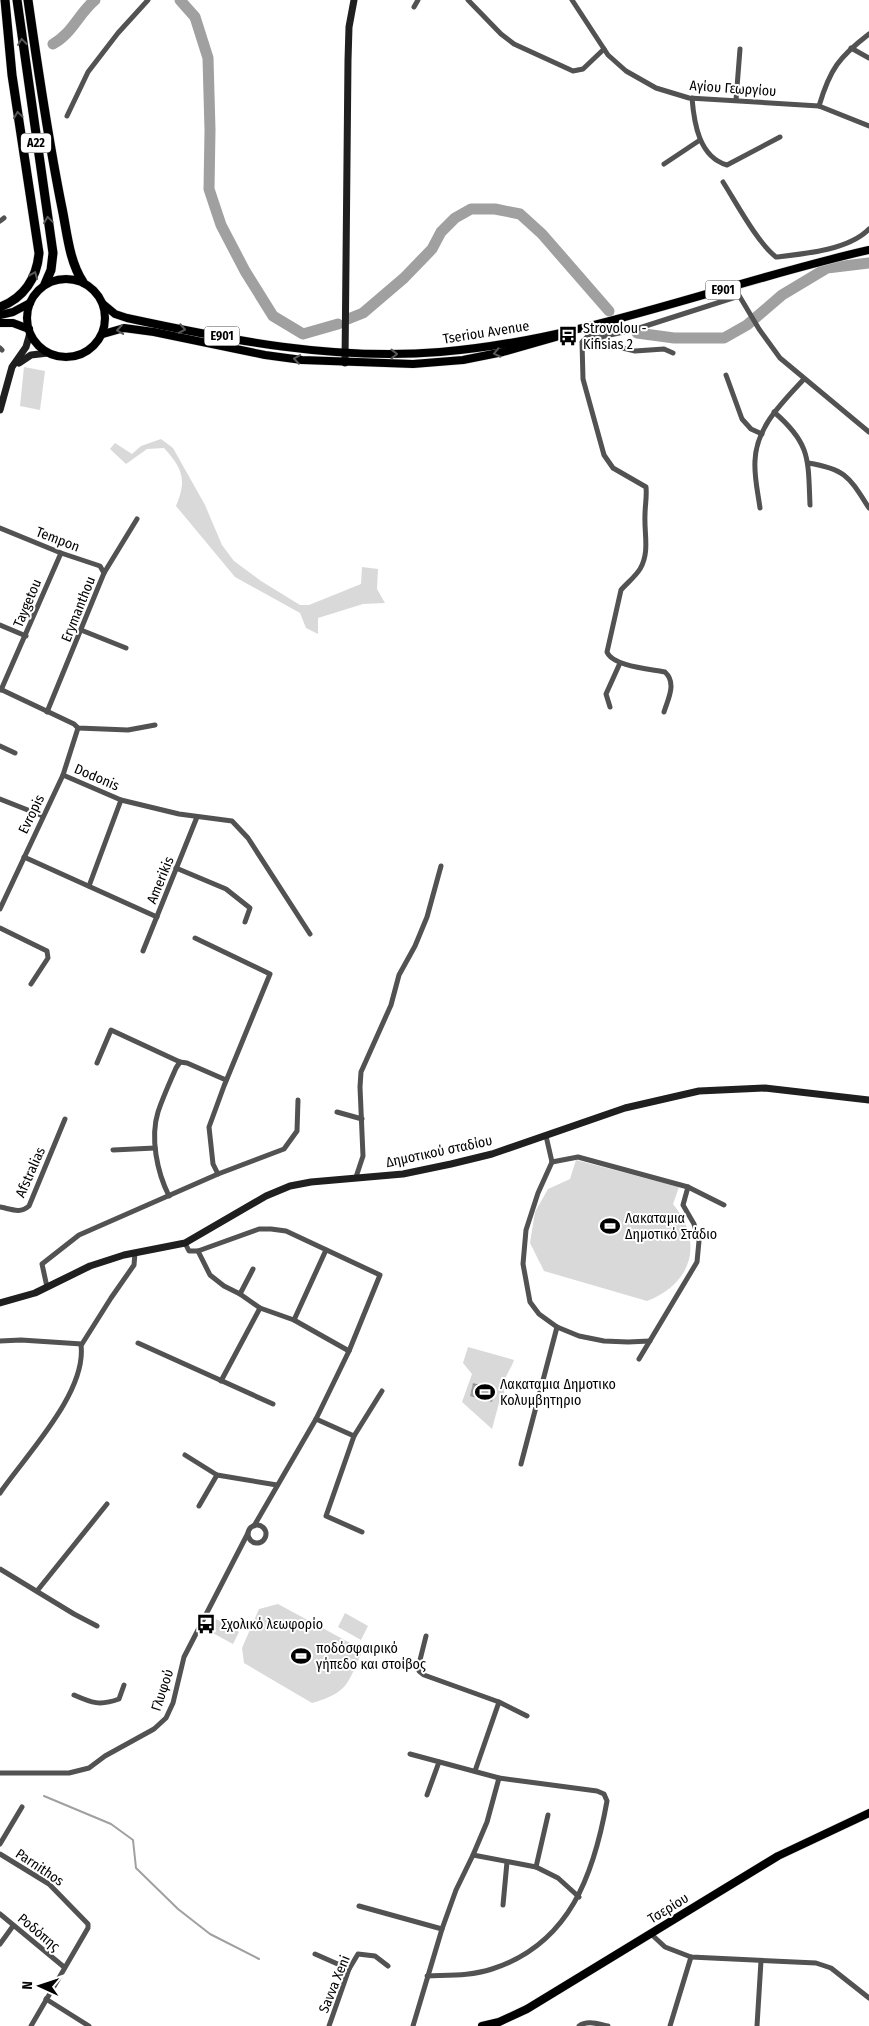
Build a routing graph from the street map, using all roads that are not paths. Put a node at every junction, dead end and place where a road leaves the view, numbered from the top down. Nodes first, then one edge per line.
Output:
1 (5, 0) edge
2 (17, 0) edge
3 (28, 0) edge
4 (148, 0) edge
5 (354, 0) edge
6 (418, 0) edge
7 (468, 0) edge
8 (572, 0) edge
9 (414, 7) dead end
10 (869, 34) edge
11 (851, 48) junction
12 (604, 49) junction
13 (740, 49) dead end
14 (869, 58) edge
15 (692, 98) junction
16 (736, 100) junction
17 (819, 106) junction
18 (67, 116) dead end
19 (869, 126) edge
20 (780, 137) dead end
21 (700, 140) junction
22 (664, 164) dead end
23 (723, 182) dead end
24 (869, 229) edge
25 (828, 248) junction
26 (869, 250) edge
27 (832, 259) junction
28 (83, 282) junction
29 (45, 284) junction
30 (734, 287) junction
31 (739, 296) junction
32 (30, 303) junction
33 (103, 304) junction
34 (0, 307) edge
35 (0, 315) edge
36 (0, 323) edge
37 (580, 328) junction
38 (29, 331) junction
39 (102, 334) junction
40 (584, 338) junction
41 (596, 338) junction
42 (48, 353) junction
43 (346, 353) junction
44 (673, 353) dead end
45 (345, 363) junction
46 (10, 374) junction
47 (726, 375) dead end
48 (804, 380) junction
49 (0, 410) edge
50 (774, 412) junction
51 (869, 432) edge
52 (762, 434) junction
53 (808, 464) junction
54 (810, 505) dead end
55 (760, 508) dead end
56 (869, 508) edge
57 (137, 519) dead end
58 (0, 528) edge
59 (61, 553) junction
60 (104, 573) junction
61 (0, 625) edge
62 (81, 630) junction
63 (26, 636) junction
64 (126, 648) dead end
65 (620, 663) junction
66 (1, 689) edge
67 (610, 707) dead end
68 (47, 712) junction
69 (664, 712) dead end
70 (155, 725) dead end
71 (78, 728) junction
72 (0, 746) edge
73 (15, 754) dead end
74 (63, 775) junction
75 (0, 799) edge
76 (121, 800) junction
77 (42, 816) junction
78 (197, 817) junction
79 (24, 857) junction
80 (442, 866) dead end
81 (176, 868) junction
82 (89, 886) junction
83 (0, 909) edge
84 (157, 917) junction
85 (245, 922) dead end
86 (0, 928) edge
87 (310, 934) dead end
88 (195, 938) dead end
89 (143, 951) dead end
90 (31, 984) dead end
91 (180, 1062) junction
92 (98, 1063) dead end
93 (226, 1080) junction
94 (298, 1100) dead end
95 (869, 1100) edge
96 (337, 1112) dead end
97 (65, 1119) dead end
98 (362, 1119) junction
99 (546, 1136) junction
100 (155, 1148) junction
101 (113, 1150) dead end
102 (552, 1162) junction
103 (218, 1174) junction
104 (356, 1177) junction
105 (688, 1187) junction
106 (169, 1196) junction
107 (724, 1205) dead end
108 (0, 1207) edge
109 (185, 1243) junction
110 (326, 1250) junction
111 (198, 1251) junction
112 (135, 1253) junction
113 (253, 1269) dead end
114 (47, 1287) junction
115 (240, 1294) junction
116 (0, 1303) edge
117 (260, 1308) junction
118 (294, 1320) junction
119 (557, 1328) junction
120 (0, 1341) edge
121 (650, 1341) junction
122 (138, 1343) dead end
123 (81, 1345) junction
124 (349, 1351) junction
125 (639, 1360) dead end
126 (221, 1380) junction
127 (382, 1391) dead end
128 (273, 1404) dead end
129 (316, 1419) junction
130 (354, 1436) junction
131 (185, 1455) dead end
132 (521, 1464) dead end
133 (217, 1475) junction
134 (277, 1485) junction
135 (0, 1493) edge
136 (108, 1504) dead end
137 (199, 1506) dead end
138 (254, 1526) junction
139 (362, 1532) dead end
140 (248, 1533) junction
141 (0, 1570) edge
142 (37, 1591) junction
143 (97, 1626) dead end
144 (426, 1636) dead end
145 (124, 1685) dead end
146 (74, 1696) dead end
147 (499, 1702) junction
148 (527, 1716) dead end
149 (410, 1754) dead end
150 (439, 1762) junction
151 (475, 1772) junction
152 (0, 1773) edge
153 (498, 1778) junction
154 (426, 1795) dead end
155 (22, 1807) dead end
156 (869, 1813) edge
157 (548, 1816) dead end
158 (0, 1844) edge
159 (0, 1854) edge
160 (473, 1855) junction
161 (507, 1862) junction
162 (536, 1867) junction
163 (579, 1897) junction
164 (503, 1905) dead end
165 (359, 1906) dead end
166 (0, 1914) edge
167 (13, 1926) junction
168 (442, 1929) junction
169 (650, 1933) junction
170 (0, 1944) edge
171 (315, 1954) dead end
172 (691, 1958) junction
173 (761, 1960) junction
174 (388, 1966) dead end
175 (64, 1967) junction
176 (349, 1969) junction
177 (427, 1976) junction
178 (869, 1998) edge
179 (46, 1999) junction
180 (500, 2024) edge
181 (31, 2026) edge
182 (89, 2026) edge
183 (329, 2026) edge
184 (413, 2026) edge
185 (482, 2026) edge
186 (579, 2026) edge
187 (608, 2026) edge
188 (670, 2026) edge
189 (756, 2026) edge

34 -> 1 highway
29 -> 2 highway, A22
3 - 28 highway, A22
4 - 18 street
5 - 43 main road
6 - 9 street
7 - 12 street
8 - 12 street, Αγίου Γεωργίου
10 - 11 street
11 - 14 street
11 - 17 street
12 - 15 street, Αγίου Γεωργίου
13 - 16 street
15 - 16 street, Αγίου Γεωργίου
15 - 21 street
16 - 17 street, Αγίου Γεωργίου
17 - 19 street, Αγίου Γεωργίου
20 - 21 street
21 - 22 street
23 - 25 street
24 - 25 street
25 - 27 street
26 - 27 main road, Tseriou Avenue / E901
27 - 30 main road, Tseriou Avenue / E901
28 - 29 main road
28 - 33 main road
29 - 32 main road
30 - 31 street
30 - 37 main road, Tseriou Avenue / E901
31 - 41 street
31 - 48 street
32 - 35 main road
32 - 38 main road
33 - 39 main road
33 -> 43 main road, Tseriou Avenue / E901
36 - 38 main road
37 - 40 street
43 -> 37 main road, Tseriou Avenue / E901
37 -> 45 main road, Tseriou Avenue / E901
38 - 42 main road
38 - 46 main road
39 - 42 main road
45 -> 39 main road, Tseriou Avenue / E901
40 - 41 street
40 - 65 street
41 - 44 street
42 - 46 main road
43 - 45 main road
46 - 49 main road
47 - 52 street
48 - 50 street
48 - 51 street
50 - 52 street
50 - 53 street
52 - 55 street
53 - 54 street
53 - 56 street
57 - 60 street, Erymanthou
58 - 59 street, Tempon
59 - 60 street, Tempon
59 - 63 street, Taygetou
60 - 62 street, Erymanthou
61 - 63 street
62 - 64 street
62 - 68 street, Erymanthou
63 - 66 street, Taygetou
65 - 67 street
65 - 69 street
66 - 68 street
68 - 71 street
70 - 71 street
71 - 74 street, Evropis
72 - 73 street
74 - 76 street, Dodonis
74 - 77 street, Evropis
75 - 77 street
76 - 78 street, Dodonis
76 - 82 street
77 - 79 street, Evropis
78 - 81 street, Amerikis
78 - 87 street, Dodonis
79 - 82 street
79 - 83 street, Evropis
80 - 98 street
81 - 84 street, Amerikis
81 - 85 street
82 - 84 street
84 - 89 street, Amerikis
86 - 90 street
88 - 93 street
91 - 92 street
91 - 93 street
91 - 100 street
93 - 103 street
94 - 103 street
95 - 99 main road, Δημοτικού σταδίου
96 - 98 street
97 - 108 street, Afstralias
98 - 104 street
99 - 102 street
99 - 104 main road, Δημοτικού σταδίου
100 - 101 street
100 - 106 street
102 - 105 street
102 - 119 street
103 - 106 street
104 - 109 main road, Δημοτικού σταδίου
105 - 107 street
105 - 121 street
106 - 114 street
109 - 111 street
109 - 112 main road, Δημοτικού σταδίου
110 - 111 street
110 - 118 street
110 - 124 street
111 - 115 street
112 - 114 main road, Δημοτικού σταδίου
112 - 123 street
113 - 115 street
114 - 116 main road, Δημοτικού σταδίου
115 - 117 street
117 - 118 street
117 - 126 street
118 - 124 street
119 - 121 street
119 - 132 street
120 - 123 street
121 - 125 street
122 - 126 street
123 - 135 street
124 - 129 street
126 - 128 street
127 - 130 street
129 - 130 street
129 - 134 street
130 - 139 street
131 - 133 street
133 - 134 street
133 - 137 street
134 - 138 street
136 - 142 street
138 - 140 street
138 - 140 street
140 - 152 street, Γλυφού
141 - 142 street
142 - 143 street
144 - 147 street
145 - 146 street
147 - 148 street
147 - 151 street
149 - 150 street
150 - 151 street
150 - 154 street
151 - 153 street
153 - 160 street
153 - 163 street
155 - 158 street, Parnithos
156 - 169 main road, Τσερίου
157 - 162 street
159 - 175 street, Parnithos
160 - 161 street
160 - 168 street
161 - 162 street
161 - 164 street
162 - 163 street
163 - 177 street
165 - 168 street
166 - 167 street, Ροδόπης
167 - 170 street
167 - 175 street, Ροδόπης
168 - 177 street
169 - 172 street
169 - 180 main road, Τσερίου
171 - 176 street
172 - 173 street
172 - 188 street
173 - 178 street
173 - 189 street
174 - 176 street, Savva Xeni
175 - 179 street, Parnithos
176 - 183 street, Savva Xeni
177 - 184 street
179 - 181 street, Parnithos
179 - 182 street
180 - 185 main road, Τσερίου
186 - 187 street

